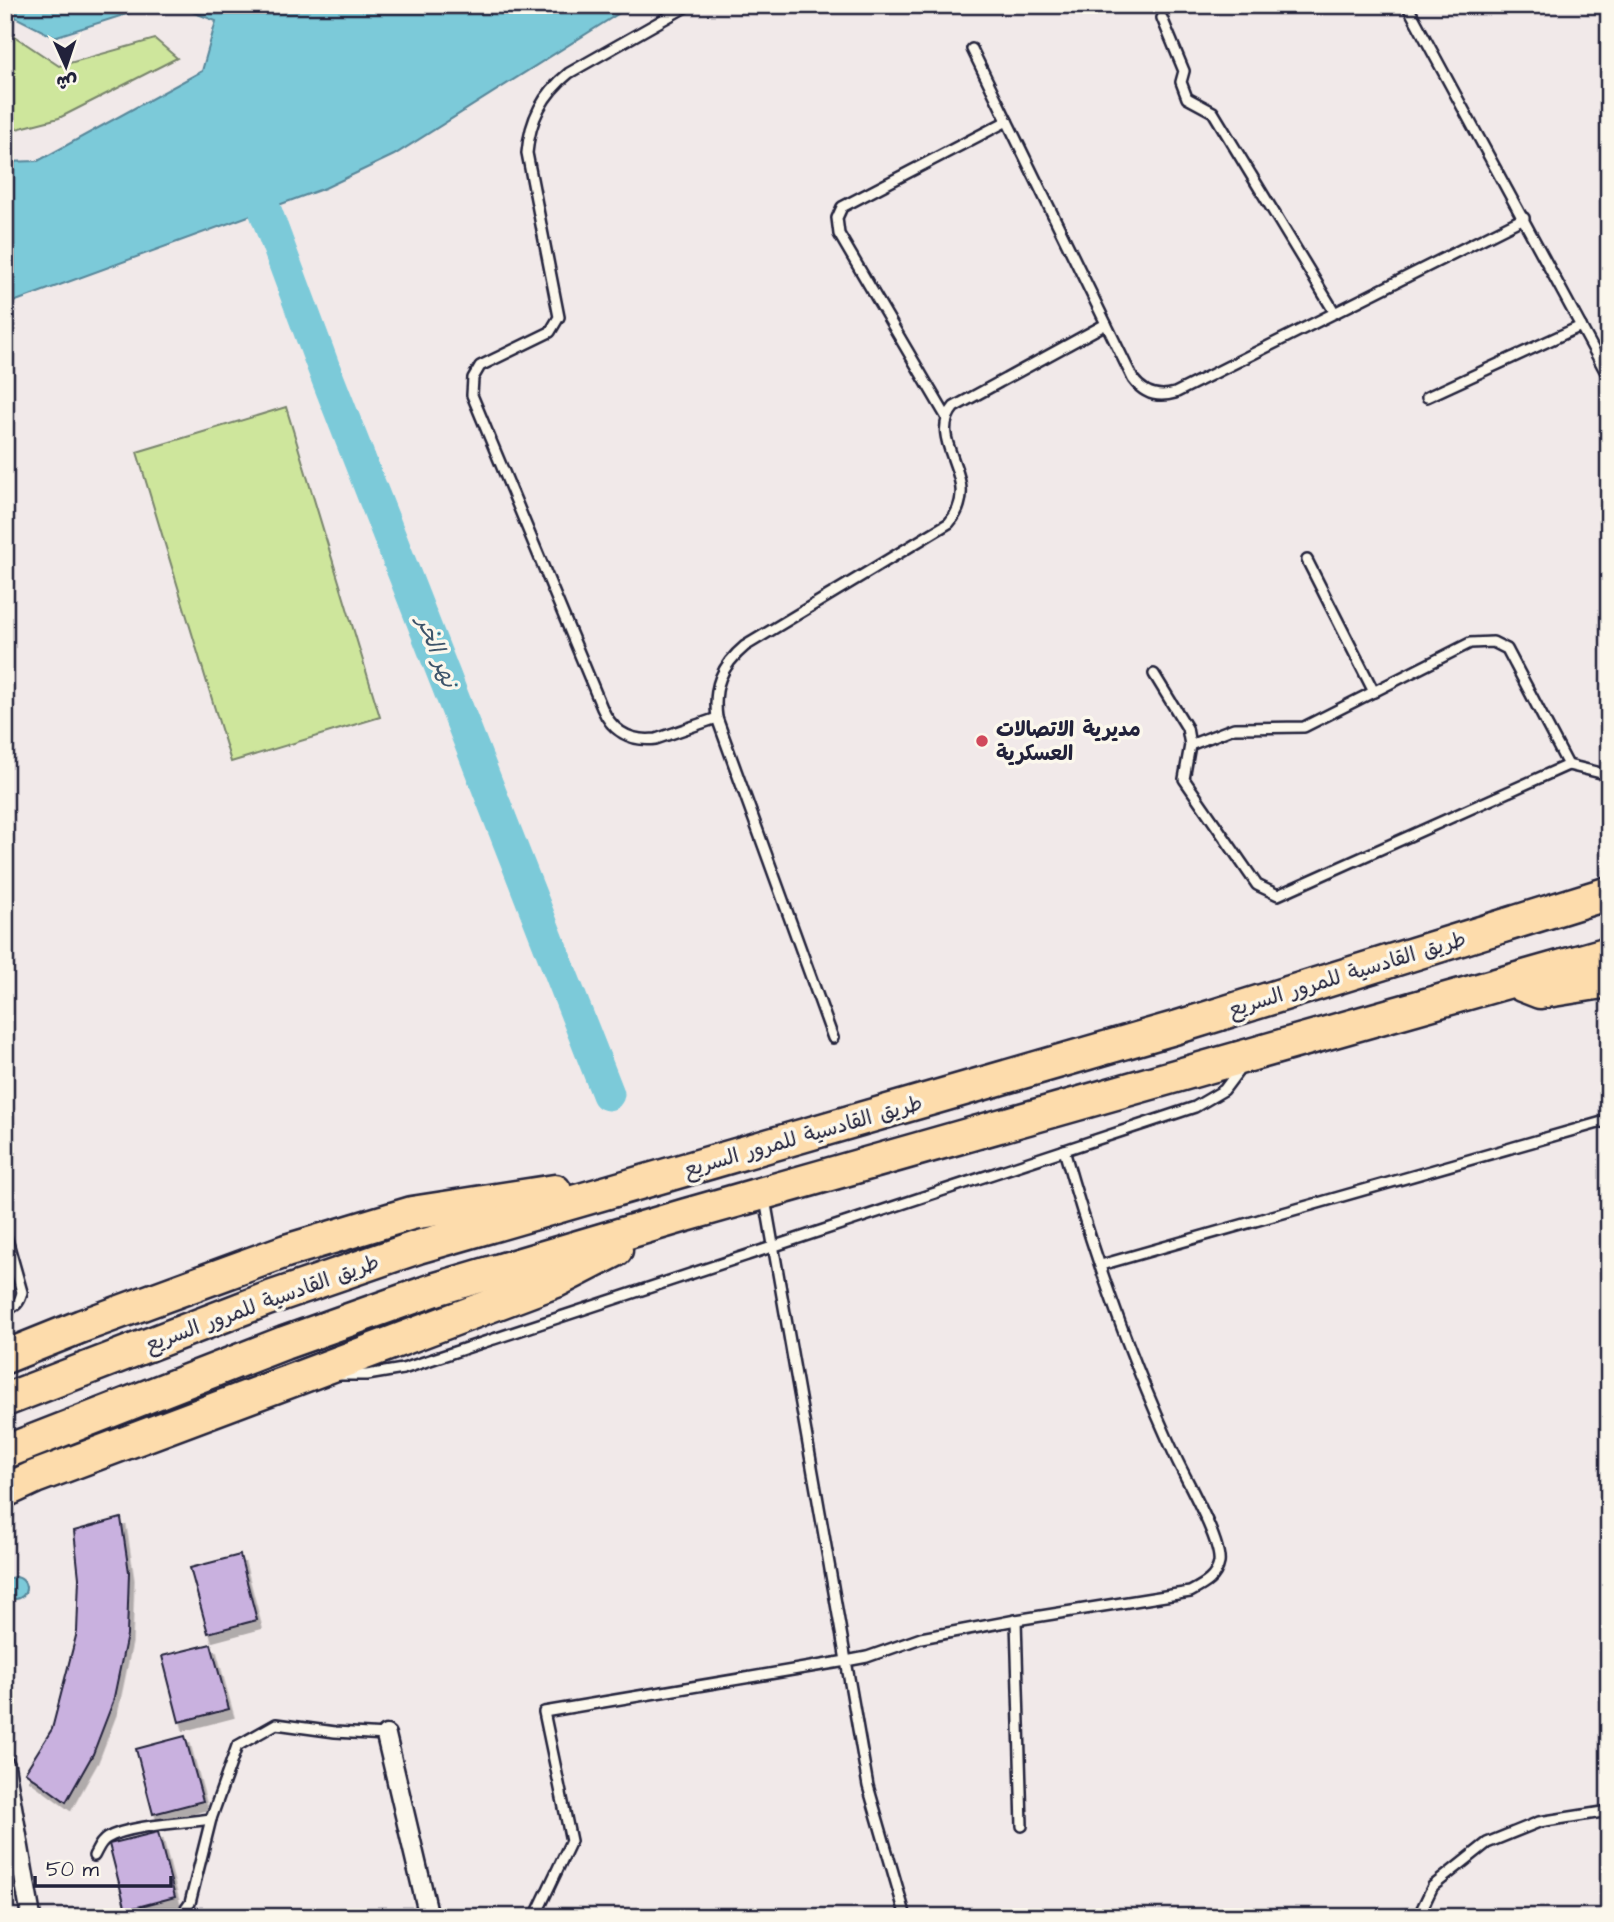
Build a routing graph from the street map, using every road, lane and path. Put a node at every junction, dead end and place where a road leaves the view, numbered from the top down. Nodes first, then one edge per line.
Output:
1 (689, 5) edge
2 (1408, 5) edge
3 (1162, 18) dead end
4 (972, 49) dead end
5 (1007, 121) junction
6 (1524, 218) junction
7 (1335, 313) junction
8 (1106, 324) junction
9 (1581, 326) junction
10 (1609, 378) edge
11 (1427, 397) dead end
12 (947, 418) junction
13 (1307, 560) dead end
14 (1154, 674) dead end
15 (1374, 692) junction
16 (717, 718) junction
17 (1190, 745) junction
18 (1568, 765) junction
19 (1609, 775) edge
20 (1609, 893) edge
21 (1609, 953) edge
22 (1515, 981) junction
23 (1609, 981) edge
24 (833, 1038) dead end
25 (1247, 1056) junction
26 (1609, 1120) edge
27 (1064, 1150) junction
28 (670, 1174) junction
29 (764, 1193) junction
30 (685, 1215) junction
31 (5, 1232) edge
32 (775, 1246) junction
33 (1101, 1265) junction
34 (5, 1310) edge
35 (5, 1357) edge
36 (314, 1371) junction
37 (5, 1400) edge
38 (5, 1452) edge
39 (5, 1491) edge
40 (1016, 1620) junction
41 (846, 1661) junction
42 (386, 1735) joint
43 (5, 1766) edge
44 (1609, 1811) edge
45 (211, 1819) junction
46 (1022, 1826) dead end
47 (94, 1856) dead end
48 (31, 1917) edge
49 (180, 1917) edge
50 (429, 1917) edge
51 (535, 1917) edge
52 (906, 1917) edge
53 (1418, 1917) edge

1 - 16 lane
2 - 6 lane
3 - 7 lane
4 - 5 lane
5 - 8 lane
5 - 12 lane
6 - 7 lane
6 - 9 lane
7 - 8 lane
8 - 12 lane
9 - 10 lane
9 - 11 lane
12 - 16 lane
13 - 15 lane
14 - 17 lane
15 - 17 lane
15 - 18 lane
16 - 24 lane
17 - 18 lane
18 - 19 lane
20 - 28 highway, طريق القادسية للمرور السريع
21 - 22 highway, طريق القادسية للمرور السريع
22 - 23 highway
22 - 25 highway, طريق القادسية للمرور السريع
25 - 27 lane
25 - 29 highway, طريق القادسية للمرور السريع
26 - 33 lane
27 - 32 lane
27 - 33 lane
28 - 35 highway
28 - 37 highway, طريق القادسية للمرور السريع
29 - 30 highway, طريق القادسية للمرور السريع
29 - 32 lane
30 - 36 highway
30 - 38 highway, طريق القادسية للمرور السريع
31 - 34 lane
32 - 36 lane
32 - 41 lane
33 - 40 lane
36 - 39 highway
40 - 41 lane
40 - 46 lane
41 - 51 lane
41 - 52 lane
42 - 45 lane
42 - 50 street
43 - 48 street
44 - 53 lane
45 - 47 lane
45 - 49 lane

